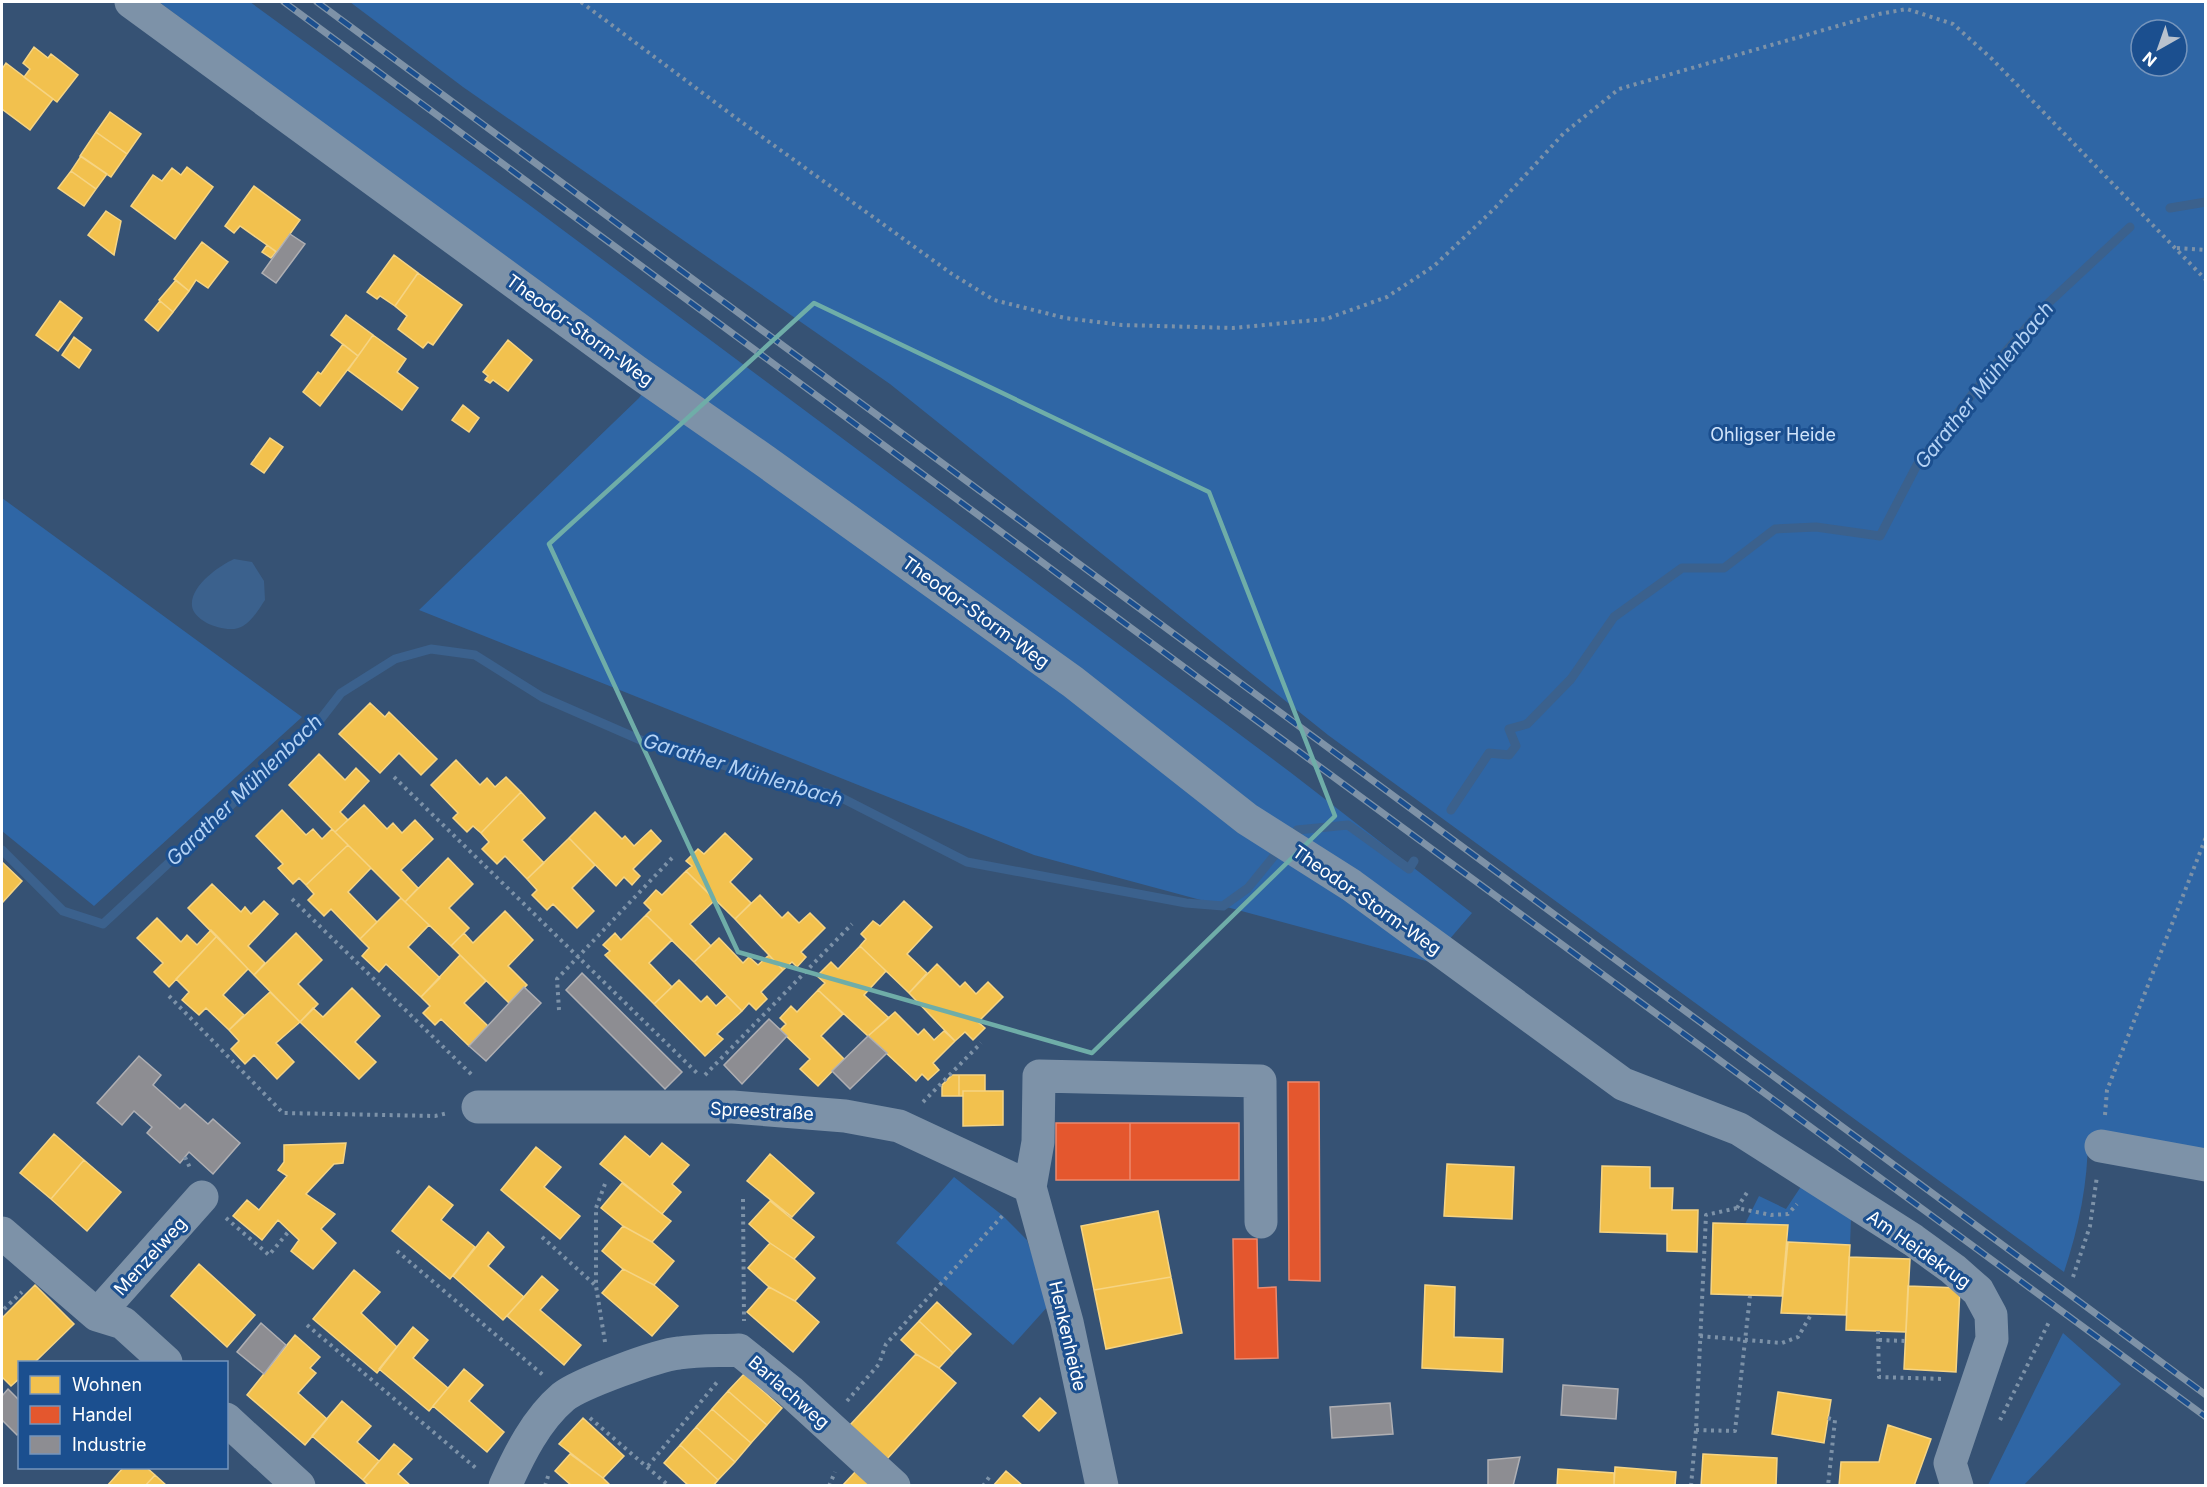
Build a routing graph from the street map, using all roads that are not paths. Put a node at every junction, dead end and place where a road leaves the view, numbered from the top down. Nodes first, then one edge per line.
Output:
1 (131, 2) edge
2 (480, 1095) road end
3 (2101, 1146) road end
4 (2205, 1165) edge
5 (1030, 1187) junction
6 (1838, 1193) joint
7 (202, 1197) road end
8 (1261, 1222) dead end
9 (2, 1233) edge
10 (97, 1315) junction
11 (165, 1361) edge
12 (228, 1421) edge
13 (491, 1478) edge
14 (299, 1485) edge
15 (894, 1485) edge
16 (1102, 1485) edge
17 (1957, 1485) edge

1 - 6 street, Theodor-Storm-Weg
2 - 5 street, Spreestraße
3 - 4 street
5 - 8 street
5 - 16 street, Henkenheide
6 - 17 street, Am Heidekrug
7 - 10 street, Menzelweg
9 - 10 street, Menzelweg
10 - 11 street, Menzelweg
12 - 14 street
13 - 15 street, Barlachweg

